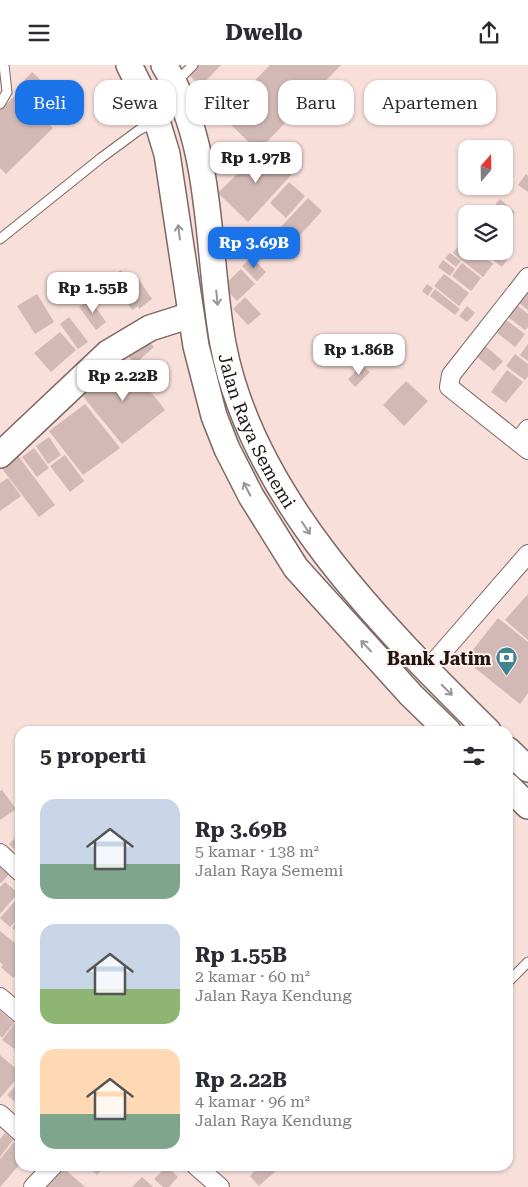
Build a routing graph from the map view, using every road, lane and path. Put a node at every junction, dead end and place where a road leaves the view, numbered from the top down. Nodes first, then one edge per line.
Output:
1 (4, 65) edge
2 (129, 65) edge
3 (193, 65) edge
4 (169, 74) edge
5 (134, 80) edge
6 (0, 105) edge
7 (148, 125) joint
8 (0, 239) edge
9 (528, 277) edge
10 (191, 315) junction
11 (525, 440) edge
12 (0, 455) edge
13 (528, 554) edge
14 (426, 670) junction
15 (443, 726) edge
16 (483, 726) edge
17 (513, 755) edge
18 (528, 769) edge
19 (513, 792) edge
20 (528, 806) edge
21 (0, 853) edge
22 (15, 868) edge
23 (528, 962) edge
24 (513, 977) edge
25 (0, 997) edge
26 (15, 1010) edge
27 (0, 1114) edge
28 (15, 1128) edge
29 (48, 1171) edge
30 (202, 1171) edge
31 (33, 1187) edge
32 (220, 1187) edge

1 - 6 lane
2 - 5 main road, Jalan Raya Sememi
3 - 4 lane
4 -> 14 main road, Jalan Raya Sememi
7 - 8 lane
10 -> 7 main road, Jalan Raya Sememi
9 - 11 street
10 - 12 main road
15 -> 10 main road, Jalan Raya Sememi
13 - 14 street
14 -> 16 main road, Jalan Raya Sememi
17 - 18 main road
19 - 20 main road
21 - 22 street
23 - 24 lane
25 - 26 street
27 - 28 street
29 - 31 street
30 - 32 street

